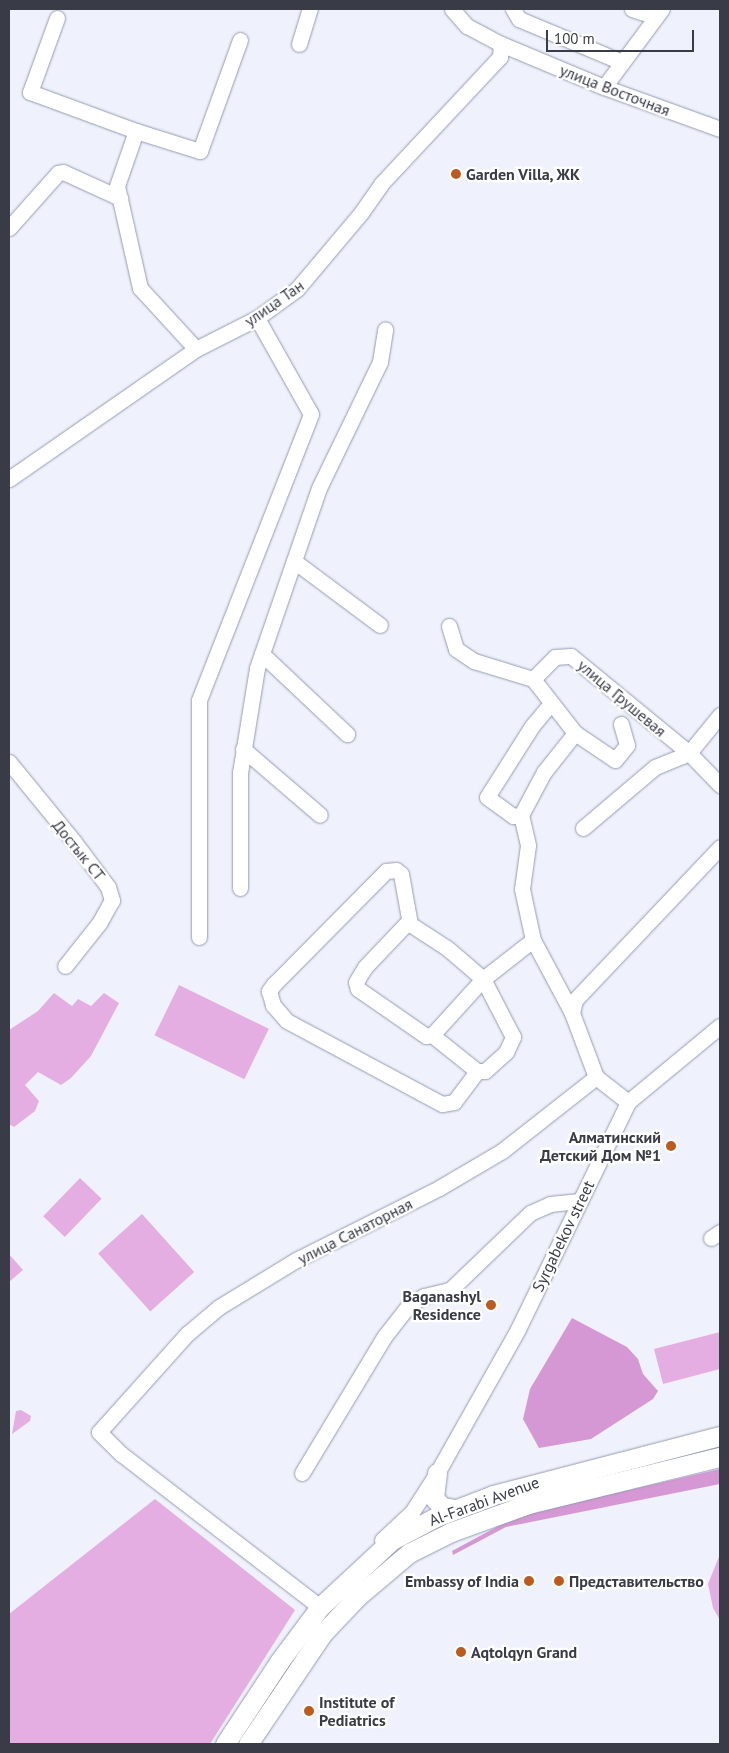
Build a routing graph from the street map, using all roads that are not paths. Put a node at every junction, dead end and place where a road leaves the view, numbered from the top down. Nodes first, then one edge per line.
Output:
1 (310, 9) edge
2 (513, 9) edge
3 (632, 9) edge
4 (659, 13) edge
5 (455, 14) edge
6 (57, 18) dead end
7 (240, 40) dead end
8 (299, 44) dead end
9 (501, 44) junction
10 (622, 62) junction
11 (604, 87) junction
12 (720, 129) edge
13 (136, 131) junction
14 (120, 198) junction
15 (9, 228) edge
16 (257, 318) junction
17 (385, 329) dead end
18 (196, 349) junction
19 (9, 479) edge
20 (294, 562) junction
21 (380, 625) dead end
22 (449, 626) dead end
23 (262, 654) junction
24 (533, 679) junction
25 (551, 703) junction
26 (720, 715) edge
27 (621, 724) dead end
28 (575, 733) junction
29 (347, 734) dead end
30 (242, 749) junction
31 (689, 753) junction
32 (9, 762) edge
33 (720, 785) edge
34 (320, 815) dead end
35 (522, 815) junction
36 (583, 828) dead end
37 (720, 846) edge
38 (240, 888) dead end
39 (410, 924) junction
40 (200, 937) dead end
41 (534, 940) junction
42 (65, 966) dead end
43 (483, 979) junction
44 (572, 1013) junction
45 (720, 1026) edge
46 (432, 1035) junction
47 (478, 1071) junction
48 (596, 1077) junction
49 (628, 1102) junction
50 (580, 1201) junction
51 (720, 1436) edge
52 (720, 1456) edge
53 (302, 1473) dead end
54 (437, 1473) junction
55 (454, 1509) junction
56 (320, 1607) junction
57 (226, 1744) edge
58 (248, 1744) edge

1 - 8 street
2 - 10 street
3 - 4 street
4 - 10 street
5 - 9 street, улица Восточная
6 - 13 street
7 - 13 street
9 - 11 street, улица Восточная
9 - 16 street, улица Тан
10 - 11 street
11 - 12 street, улица Восточная
13 - 14 street
14 - 15 street
14 - 18 street
16 - 18 street, улица Тан
16 - 40 street
17 - 20 street
18 - 19 street, улица Тан
20 - 21 street
20 - 23 street
22 - 24 street
23 - 29 street
23 - 30 street
24 - 25 street
24 - 31 street, улица Грушевая
25 - 28 street
25 - 35 street
26 - 31 street
27 - 28 street
28 - 35 street
30 - 34 street
30 - 38 street
31 - 33 street, улица Грушевая
31 - 36 street
32 - 42 street, Достык СТ
35 - 41 street
37 - 44 street
39 - 43 street
39 - 46 street
39 - 47 street
41 - 43 street
41 - 44 street
43 - 46 street
43 - 47 street
44 - 48 street
45 - 49 street, Syrgabekov street
46 - 47 street
48 - 49 street
48 - 56 street, улица Санаторная
49 - 50 street, Syrgabekov street
50 - 53 street
50 - 54 street, Syrgabekov street
51 - 55 main road, Al-Farabi Avenue
52 - 58 main road, Al-Farabi Avenue
54 - 55 main road
54 - 56 street, Syrgabekov street
55 - 56 main road, Al-Farabi Avenue
56 - 57 main road, Al-Farabi Avenue

